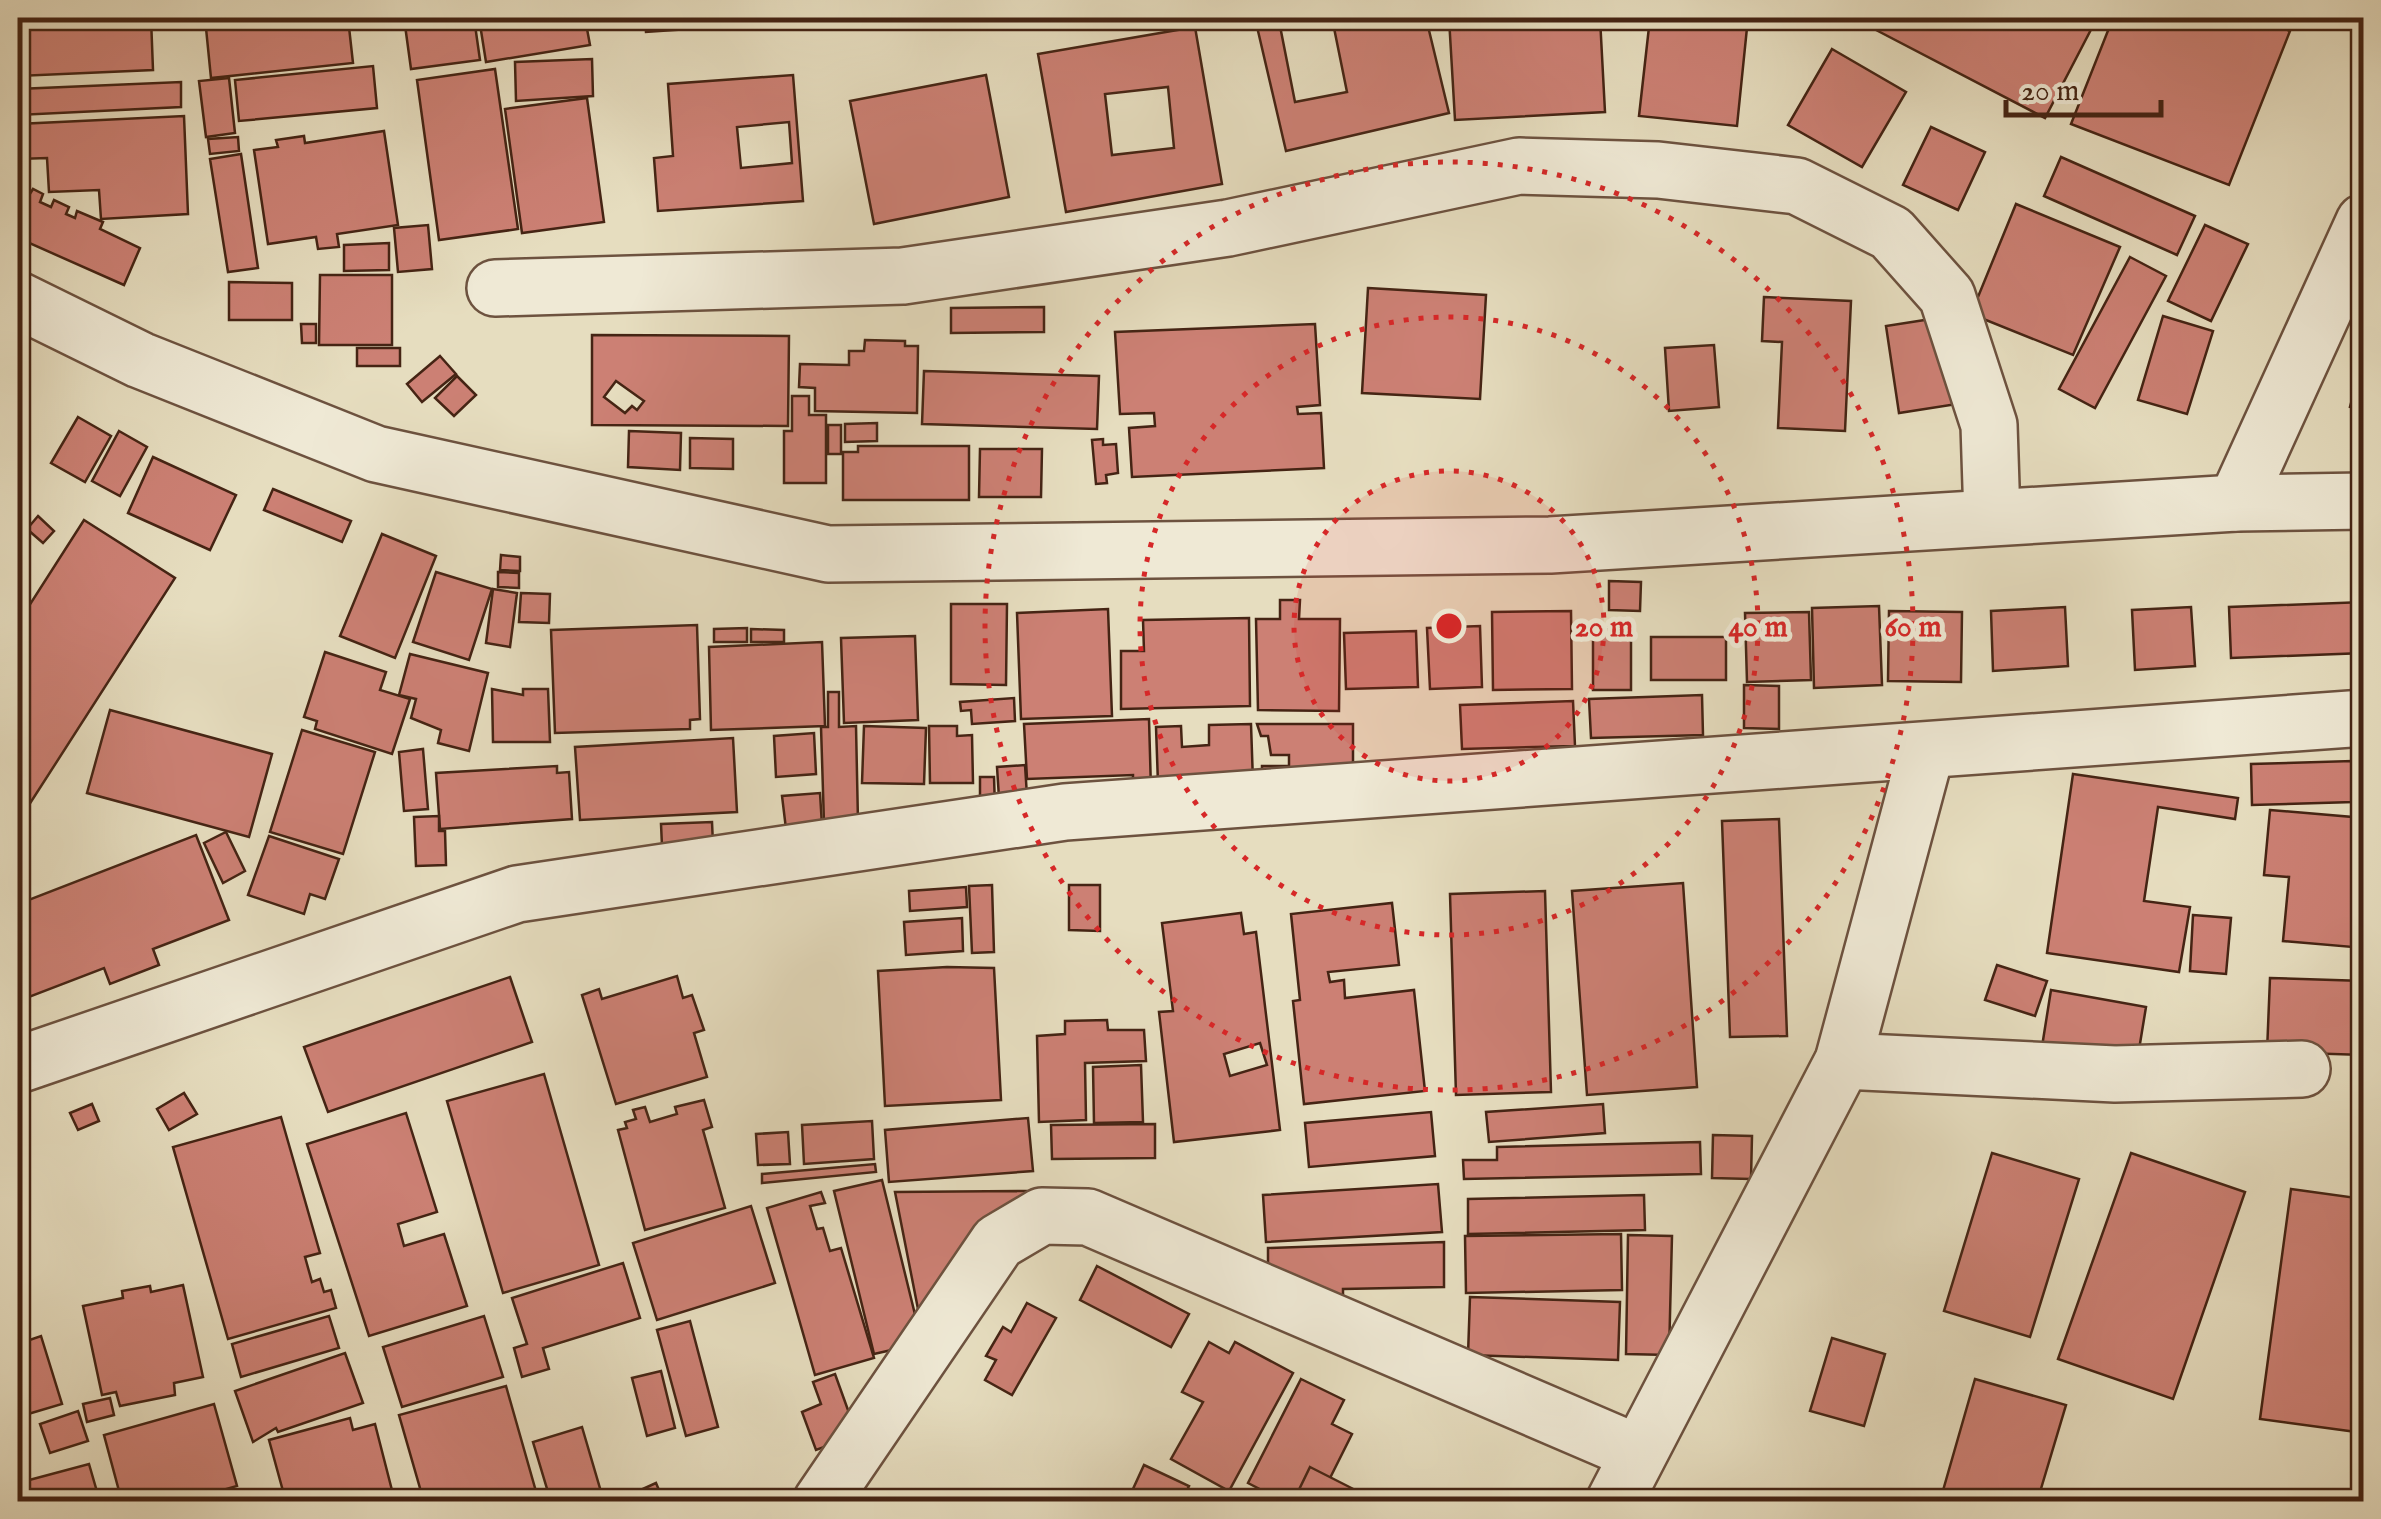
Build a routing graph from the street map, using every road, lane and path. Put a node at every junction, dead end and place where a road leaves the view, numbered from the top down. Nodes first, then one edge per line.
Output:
1 (2364, 222) edge
2 (495, 288) dead end
3 (18, 300) edge
4 (2364, 501) edge
5 (2236, 503) junction
6 (1992, 517) junction
7 (2364, 718) edge
8 (1926, 752) junction
9 (1843, 1061) junction
10 (18, 1065) edge
11 (2302, 1069) dead end
12 (1638, 1452) junction
13 (821, 1502) edge
14 (1614, 1502) edge

1 - 5 street
2 - 6 street
3 - 6 street
4 - 5 street
5 - 6 street
7 - 8 street
8 - 9 street
8 - 10 street
9 - 11 street
9 - 12 street
12 - 13 street
12 - 14 street

